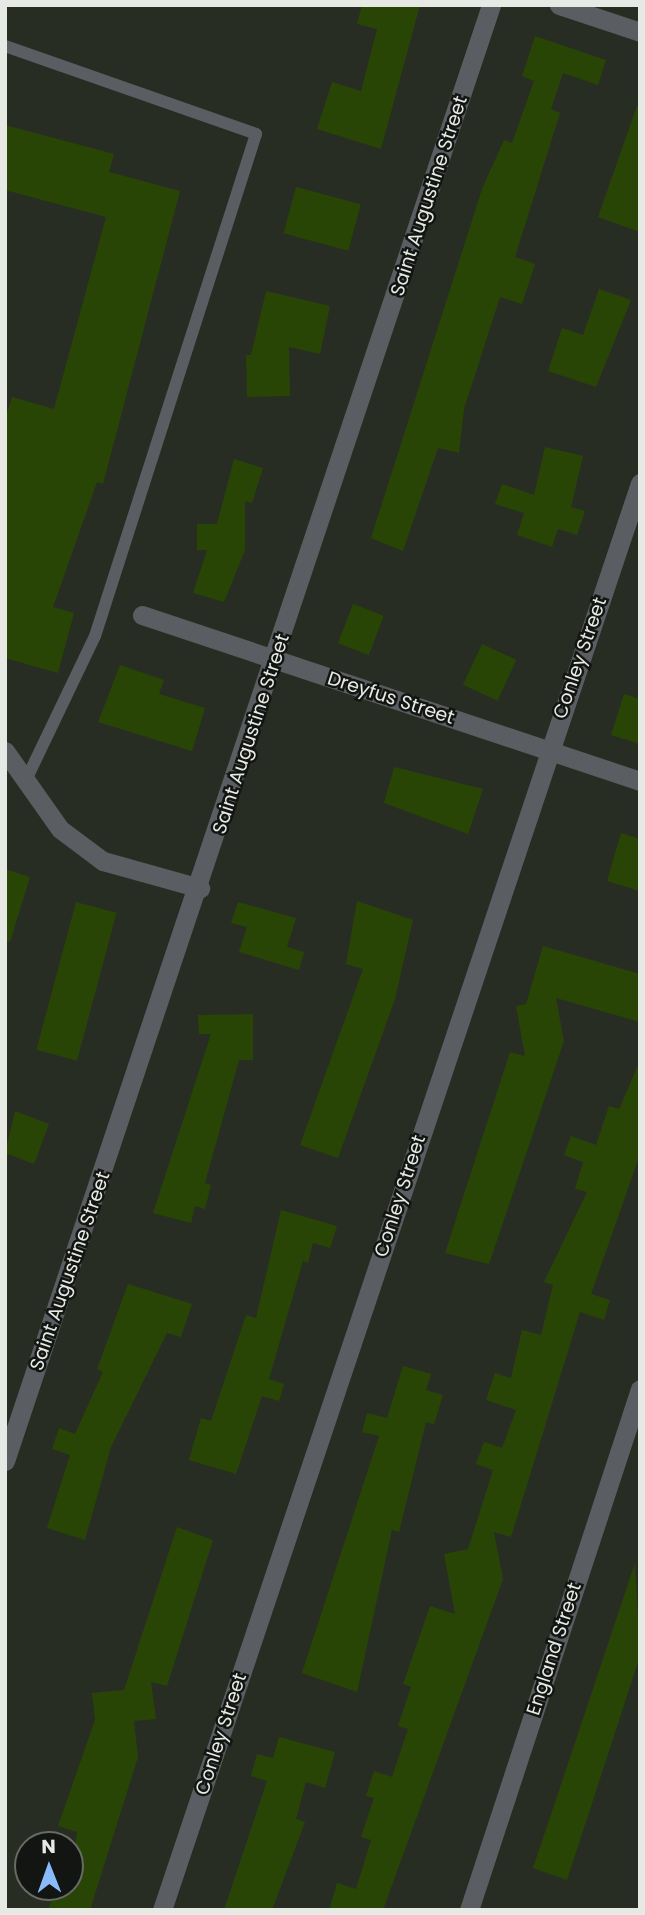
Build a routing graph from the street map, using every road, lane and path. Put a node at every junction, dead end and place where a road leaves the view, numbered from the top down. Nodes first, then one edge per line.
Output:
1 (491, 5) edge
2 (559, 5) edge
3 (640, 32) edge
4 (5, 46) edge
5 (640, 483) edge
6 (142, 615) dead end
7 (276, 660) junction
8 (5, 751) edge
9 (549, 751) junction
10 (27, 778) junction
11 (640, 781) edge
12 (200, 888) junction
13 (640, 1389) edge
14 (5, 1461) edge
15 (162, 1910) edge
16 (469, 1910) edge

1 - 7 street, Saint Augustine Street
2 - 3 street
4 - 10 lane
5 - 9 street, Conley Street
6 - 7 street, Dreyfus Street
7 - 9 street, Dreyfus Street
7 - 12 street, Saint Augustine Street
8 - 10 street
9 - 11 street, Dreyfus Street
9 - 15 street, Conley Street
10 - 12 street
12 - 14 street, Saint Augustine Street
13 - 16 street, England Street

